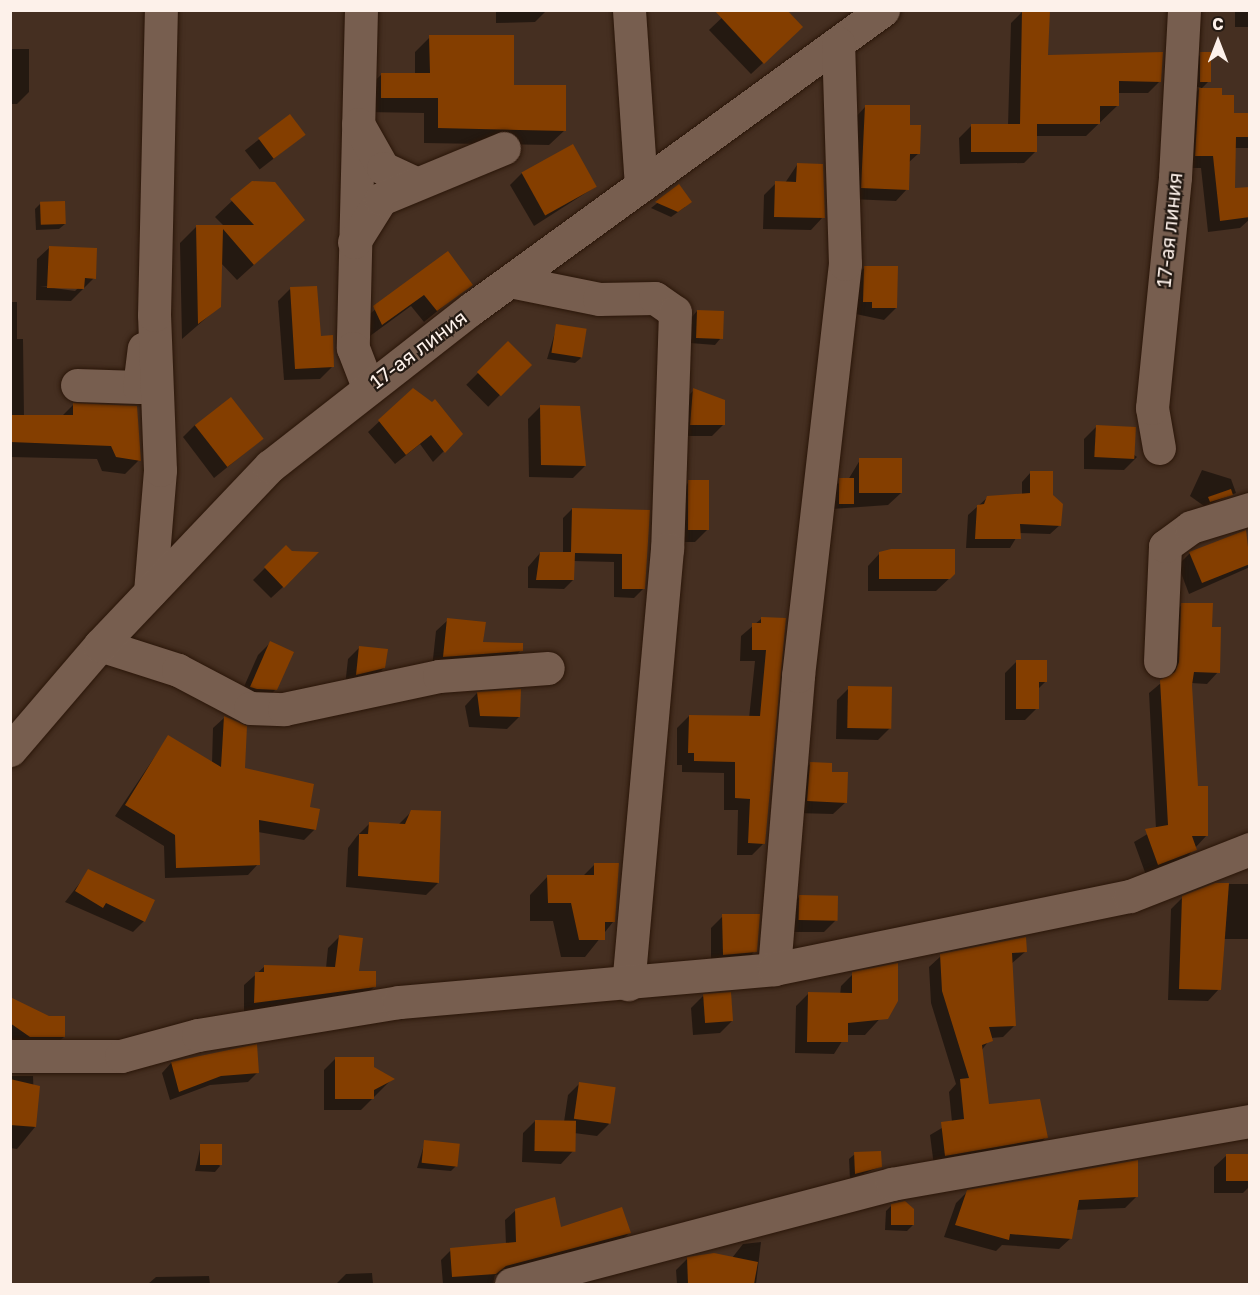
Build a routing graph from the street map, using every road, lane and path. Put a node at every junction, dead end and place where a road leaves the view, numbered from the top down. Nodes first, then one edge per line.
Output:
1 (161, 10) edge
2 (361, 10) edge
3 (629, 10) edge
4 (883, 10) edge
5 (1184, 10) edge
6 (838, 43) junction
7 (358, 124) junction
8 (504, 148) dead end
9 (416, 183) junction
10 (641, 186) junction
11 (353, 244) junction
12 (510, 281) junction
13 (154, 315) junction
14 (77, 385) dead end
15 (368, 387) junction
16 (1159, 448) dead end
17 (1250, 509) edge
18 (150, 592) junction
19 (100, 645) junction
20 (1160, 661) dead end
21 (548, 668) dead end
22 (10, 750) edge
23 (1250, 849) edge
24 (774, 969) junction
25 (628, 984) junction
26 (10, 1056) edge
27 (1250, 1121) edge
28 (512, 1284) edge

1 - 13 street
2 - 7 street
3 - 10 street
4 - 6 street, 17-ая линия
5 - 16 street, 17-ая линия
6 - 10 street, 17-ая линия
6 - 24 street
7 - 9 street
7 - 11 street
8 - 9 street
9 - 11 street
10 - 12 street, 17-ая линия
11 - 15 street
12 - 15 street, 17-ая линия
12 - 25 street
13 - 14 street
13 - 18 street
15 - 18 street, 17-ая линия
17 - 20 street
18 - 19 street, 17-ая линия
19 - 21 street
19 - 22 street, 17-ая линия
23 - 24 street
24 - 25 street
25 - 26 street
27 - 28 street

